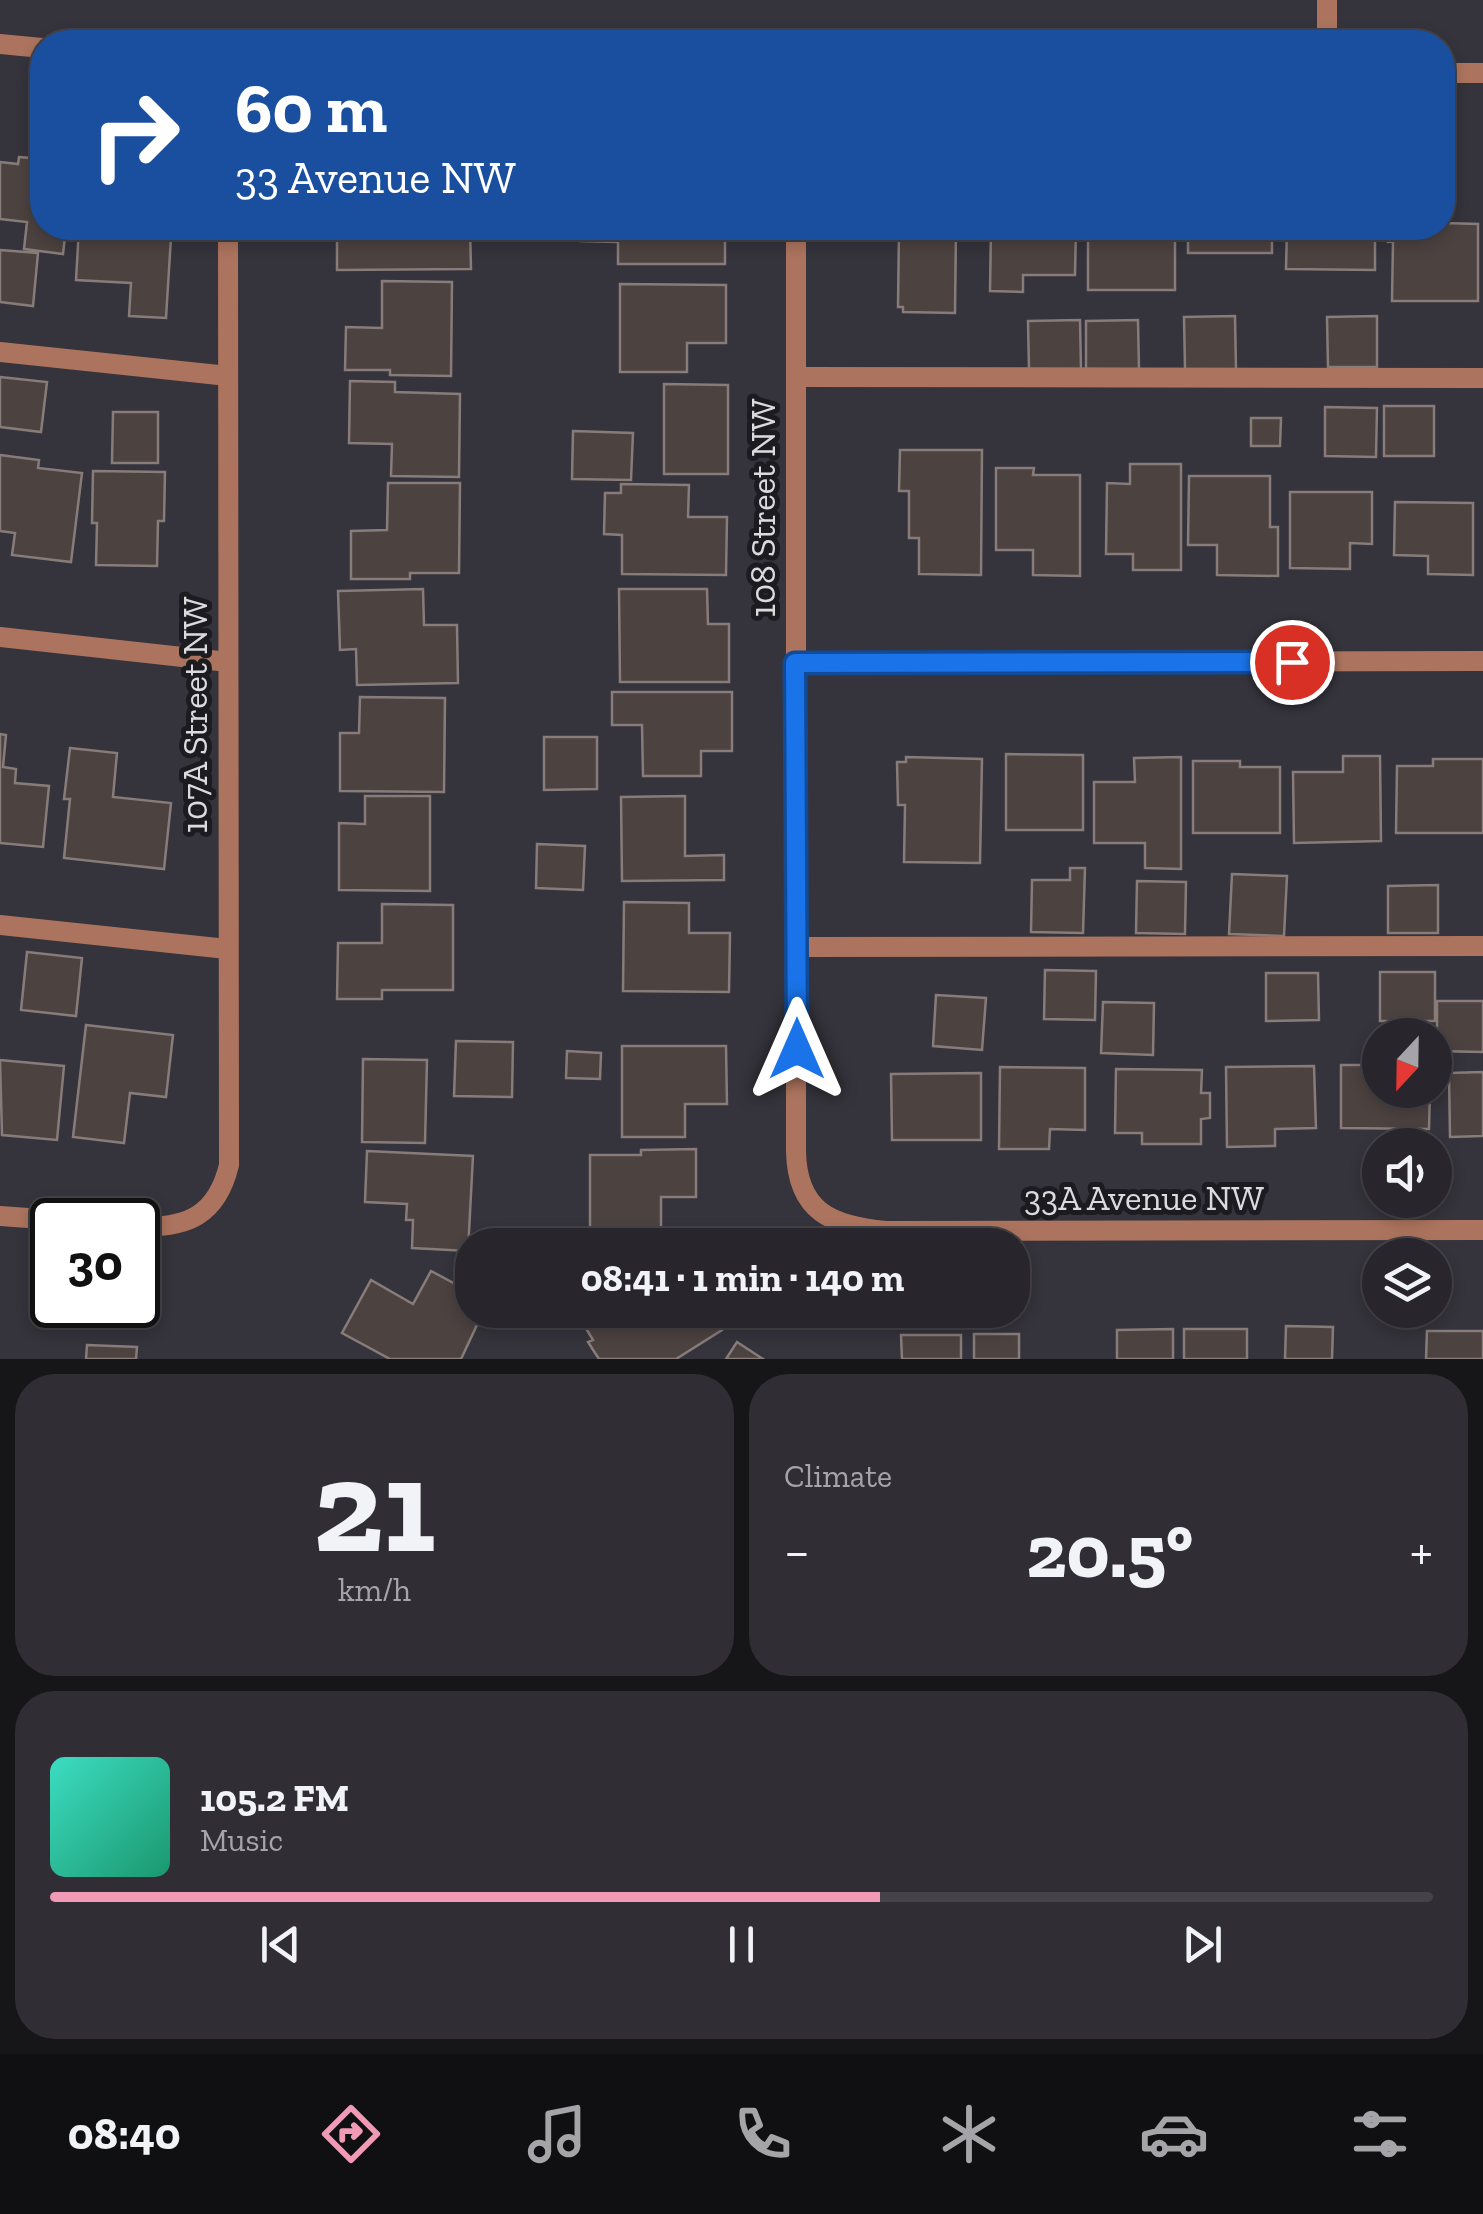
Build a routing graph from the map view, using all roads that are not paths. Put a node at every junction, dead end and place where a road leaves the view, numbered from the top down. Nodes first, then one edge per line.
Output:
1 (1327, 0) edge
2 (1327, 30) edge
3 (0, 44) edge
4 (30, 47) edge
5 (1455, 73) edge
6 (1483, 73) edge
7 (228, 240) edge
8 (796, 240) edge
9 (0, 352) edge
10 (228, 376) junction
11 (796, 377) junction
12 (1483, 378) edge
13 (0, 637) edge
14 (228, 662) junction
15 (1483, 662) edge
16 (795, 663) junction
17 (0, 924) edge
18 (1483, 946) edge
19 (797, 947) junction
20 (226, 949) junction
21 (812, 1206) joint
22 (0, 1216) edge
23 (30, 1218) edge
24 (160, 1226) edge
25 (1483, 1230) edge

1 - 2 street
3 - 4 street
5 - 6 street
7 - 10 street, 107A Street NW
8 - 11 street, 108 Street NW
9 - 10 street
10 - 14 street, 107A Street NW
11 - 12 street
11 - 16 street, 108 Street NW
13 - 14 street
14 - 20 street, 107A Street NW
15 - 16 street
16 - 19 street, 108 Street NW
17 - 20 street
18 - 19 street
19 - 21 street, 108 Street NW
20 - 24 street, 107A Street NW
21 - 25 street, 33A Avenue NW
22 - 23 street

